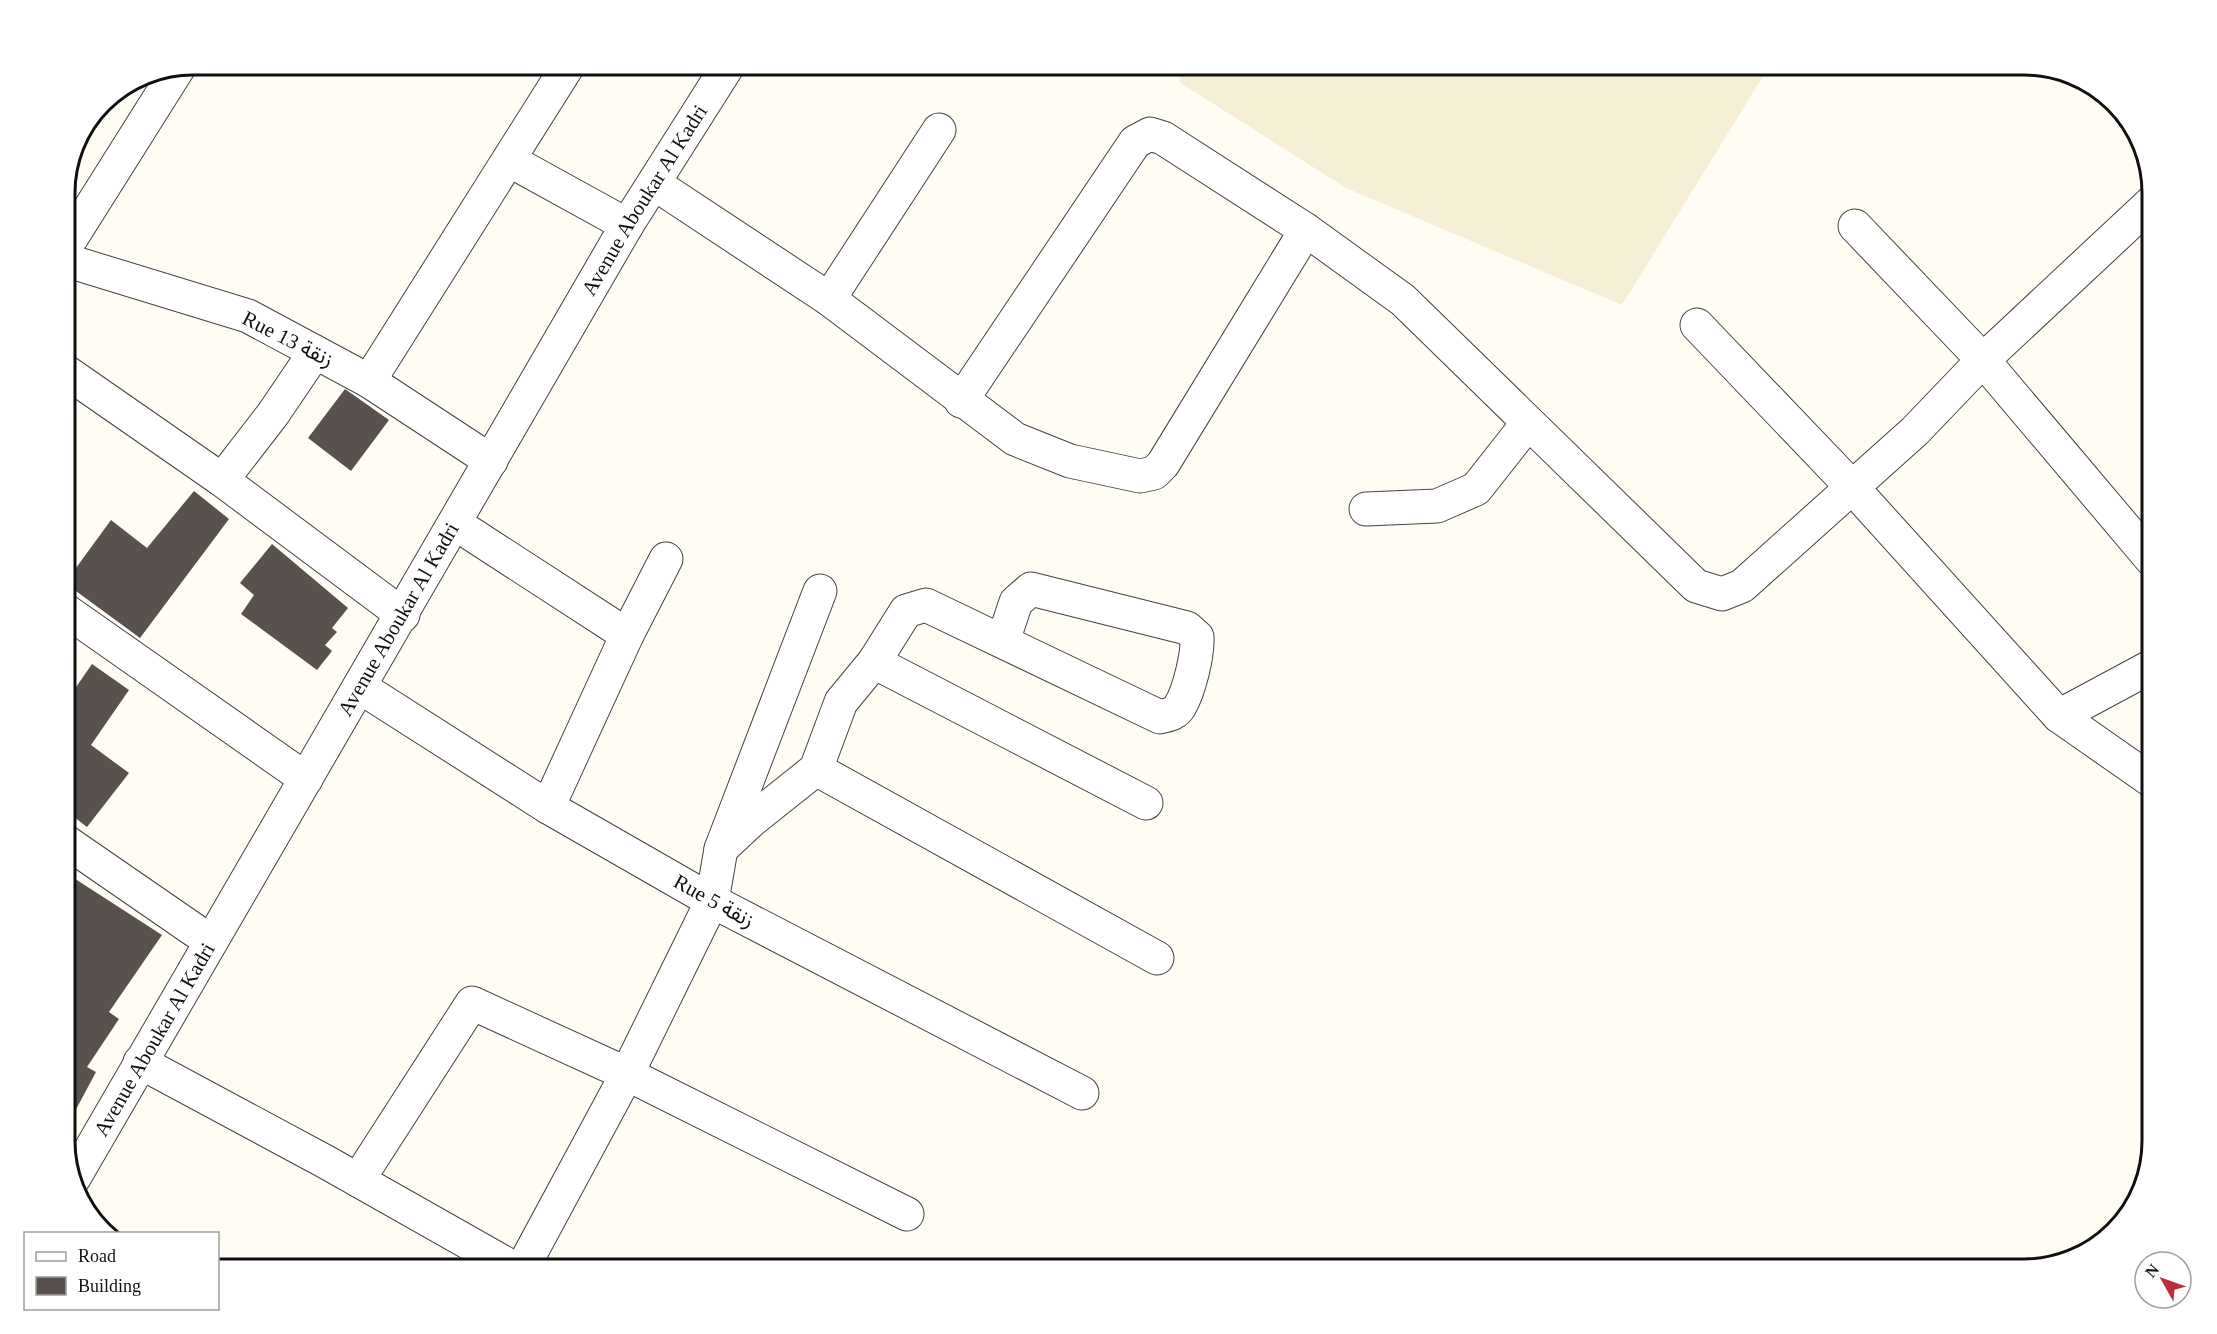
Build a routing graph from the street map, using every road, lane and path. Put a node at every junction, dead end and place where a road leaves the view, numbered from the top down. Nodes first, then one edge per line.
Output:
1 (561, 75) edge
2 (722, 75) edge
3 (173, 77) edge
4 (939, 130) dead end
5 (509, 160) junction
6 (655, 184) junction
7 (2142, 211) edge
8 (627, 225) junction
9 (1855, 226) dead end
10 (1306, 230) junction
11 (75, 232) edge
12 (75, 263) edge
13 (829, 299) junction
14 (1696, 325) dead end
15 (315, 352) junction
16 (1983, 360) junction
17 (75, 378) edge
18 (369, 381) junction
19 (961, 401) junction
20 (1528, 423) junction
21 (491, 461) junction
22 (222, 480) junction
23 (1851, 486) junction
24 (1366, 509) dead end
25 (456, 524) junction
26 (2142, 548) edge
27 (666, 559) dead end
28 (819, 591) dead end
29 (402, 615) junction
30 (75, 617) edge
31 (627, 635) junction
32 (1003, 640) junction
33 (874, 662) junction
34 (2142, 671) edge
35 (360, 687) junction
36 (2059, 716) junction
37 (816, 769) junction
38 (2142, 774) edge
39 (306, 779) junction
40 (1146, 803) dead end
41 (548, 807) junction
42 (75, 848) edge
43 (721, 849) junction
44 (712, 901) junction
45 (210, 941) junction
46 (1157, 958) dead end
47 (140, 1062) junction
48 (627, 1074) junction
49 (1082, 1093) dead end
50 (79, 1170) edge
51 (358, 1180) junction
52 (907, 1214) dead end
53 (497, 1259) edge
54 (527, 1259) edge

1 - 5 street
2 - 6 street, Avenue Aboukar Al Kadri
3 - 11 street
4 - 13 street
5 - 8 street
5 - 18 street
6 - 8 street, Avenue Aboukar Al Kadri
6 - 13 street
7 - 16 street
8 - 21 street, Avenue Aboukar Al Kadri
9 - 16 street
10 - 19 street
10 - 19 street
10 - 20 street
12 - 15 street, Rue 13 زنقة
13 - 19 street
14 - 23 street
15 - 18 street, Rue 13 زنقة
15 - 22 street
16 - 23 street
16 - 26 street
17 - 22 street
18 - 21 street, Rue 13 زنقة
20 - 23 street
20 - 24 street
21 - 25 street, Avenue Aboukar Al Kadri
22 - 29 street
23 - 36 street
25 - 29 street, Avenue Aboukar Al Kadri
25 - 31 street
27 - 31 street
28 - 43 street
29 - 35 street, Avenue Aboukar Al Kadri
30 - 39 street
31 - 41 street
32 - 32 street
32 - 33 street
33 - 37 street
33 - 40 street
34 - 36 street
35 - 39 street, Avenue Aboukar Al Kadri
35 - 41 street, Rue 5 زنقة
36 - 38 street
37 - 43 street
37 - 46 street
39 - 45 street, Avenue Aboukar Al Kadri
41 - 44 street, Rue 5 زنقة
42 - 45 street
43 - 44 street
44 - 48 street
44 - 49 street, Rue 5 زنقة
45 - 47 street, Avenue Aboukar Al Kadri
47 - 50 street, Avenue Aboukar Al Kadri
47 - 51 street
48 - 51 street
48 - 52 street
48 - 54 street
51 - 53 street

